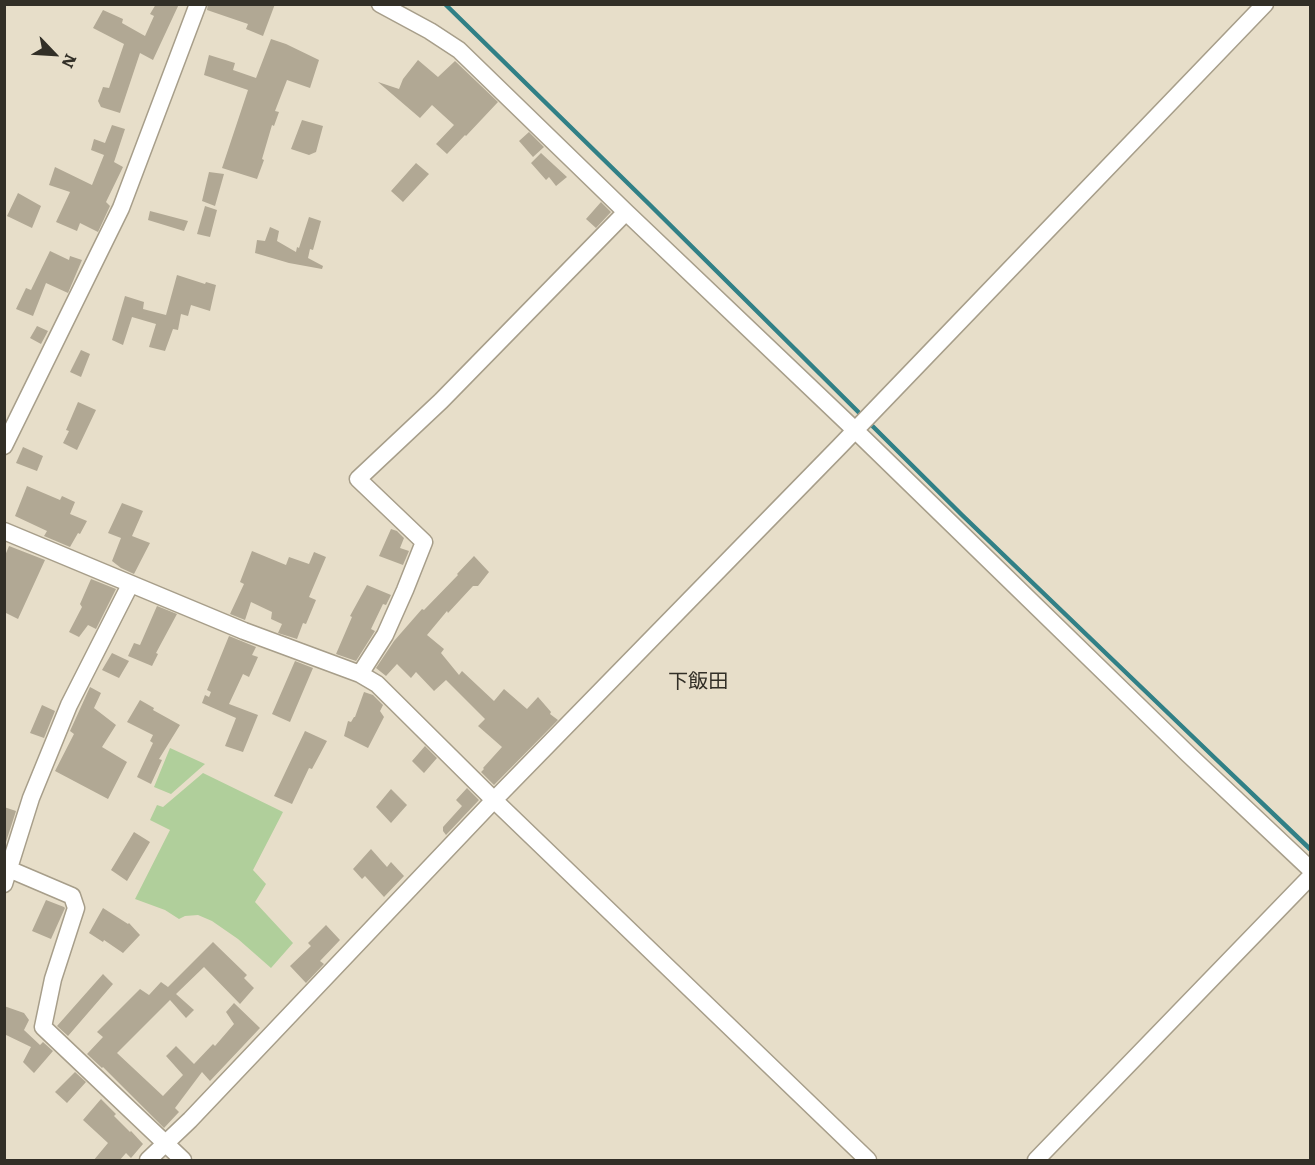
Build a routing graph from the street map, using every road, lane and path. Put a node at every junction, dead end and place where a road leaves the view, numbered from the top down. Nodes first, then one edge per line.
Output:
1 (198, 4) edge
2 (1265, 4) edge
3 (384, 5) edge
4 (626, 212) junction
5 (857, 428) junction
6 (4, 446) edge
7 (4, 531) edge
8 (130, 585) junction
9 (360, 674) junction
10 (494, 800) junction
11 (1311, 869) edge
12 (6, 874) edge
13 (1311, 877) edge
14 (166, 1143) junction
15 (148, 1161) edge
16 (183, 1161) edge
17 (868, 1161) edge
18 (1036, 1161) edge

1 - 6 street
2 - 5 street
3 - 4 street
4 - 5 street
4 - 9 street
5 - 10 street
5 - 11 street
7 - 8 street
8 - 9 street
8 - 12 street
9 - 10 street
10 - 14 street
10 - 17 street
12 - 14 street
13 - 18 street
14 - 15 street
14 - 16 street

